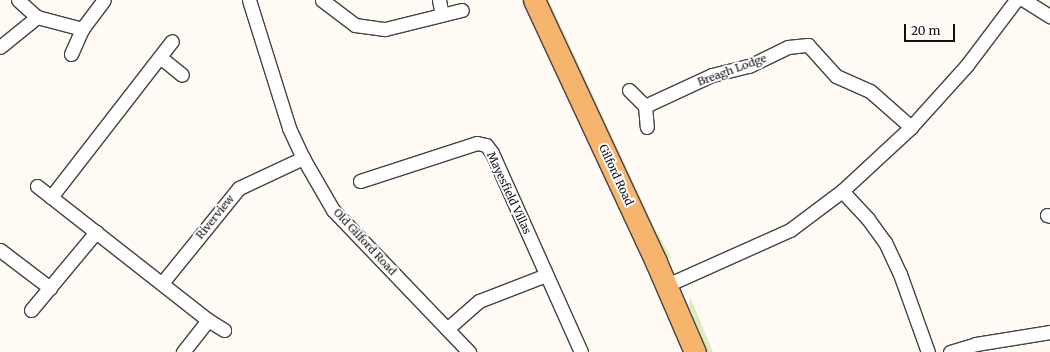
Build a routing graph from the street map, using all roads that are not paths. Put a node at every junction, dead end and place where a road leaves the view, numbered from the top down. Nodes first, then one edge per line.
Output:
1 (18, 0) edge
2 (104, 0) edge
3 (249, 0) edge
4 (322, 0) edge
5 (439, 0) edge
6 (534, 0) edge
7 (1016, 0) edge
8 (1024, 0) edge
9 (462, 10) dead end
10 (442, 15) junction
11 (1050, 16) edge
12 (37, 17) junction
13 (82, 29) junction
14 (172, 41) dead end
15 (0, 47) edge
16 (71, 54) dead end
17 (160, 57) junction
18 (182, 76) dead end
19 (630, 90) dead end
20 (644, 106) junction
21 (647, 127) dead end
22 (911, 127) junction
23 (303, 158) junction
24 (360, 181) dead end
25 (37, 186) dead end
26 (842, 191) junction
27 (51, 197) junction
28 (96, 232) junction
29 (0, 250) edge
30 (546, 275) junction
31 (162, 283) junction
32 (667, 285) junction
33 (50, 288) junction
34 (31, 310) dead end
35 (208, 320) junction
36 (447, 329) junction
37 (224, 330) dead end
38 (1050, 332) edge
39 (183, 352) edge
40 (469, 352) edge
41 (581, 352) edge
42 (695, 352) edge
43 (928, 352) edge
44 (950, 352) edge

1 - 12 street
2 - 13 street
3 - 23 street, Old Gilford Road
4 - 10 street
5 - 10 street
6 - 32 main road, Gilford Road
7 - 22 street
8 - 11 street
9 - 10 street
12 - 13 street
12 - 15 street
13 - 16 street
14 - 17 street
17 - 18 street
17 - 27 street
19 - 20 street
20 - 21 street
20 - 22 street, Breagh Lodge
22 - 26 street
23 - 31 street, Riverview
23 - 36 street, Old Gilford Road
24 - 30 street, Mayesfield Villas
25 - 27 street
26 - 32 street
26 - 43 street
27 - 28 street
28 - 31 street
28 - 33 street
29 - 33 street
30 - 36 street
30 - 41 street, Mayesfield Villas
31 - 35 street
32 - 42 main road, Gilford Road
33 - 34 street
35 - 37 street
35 - 39 street
36 - 40 street, Old Gilford Road
38 - 44 street

